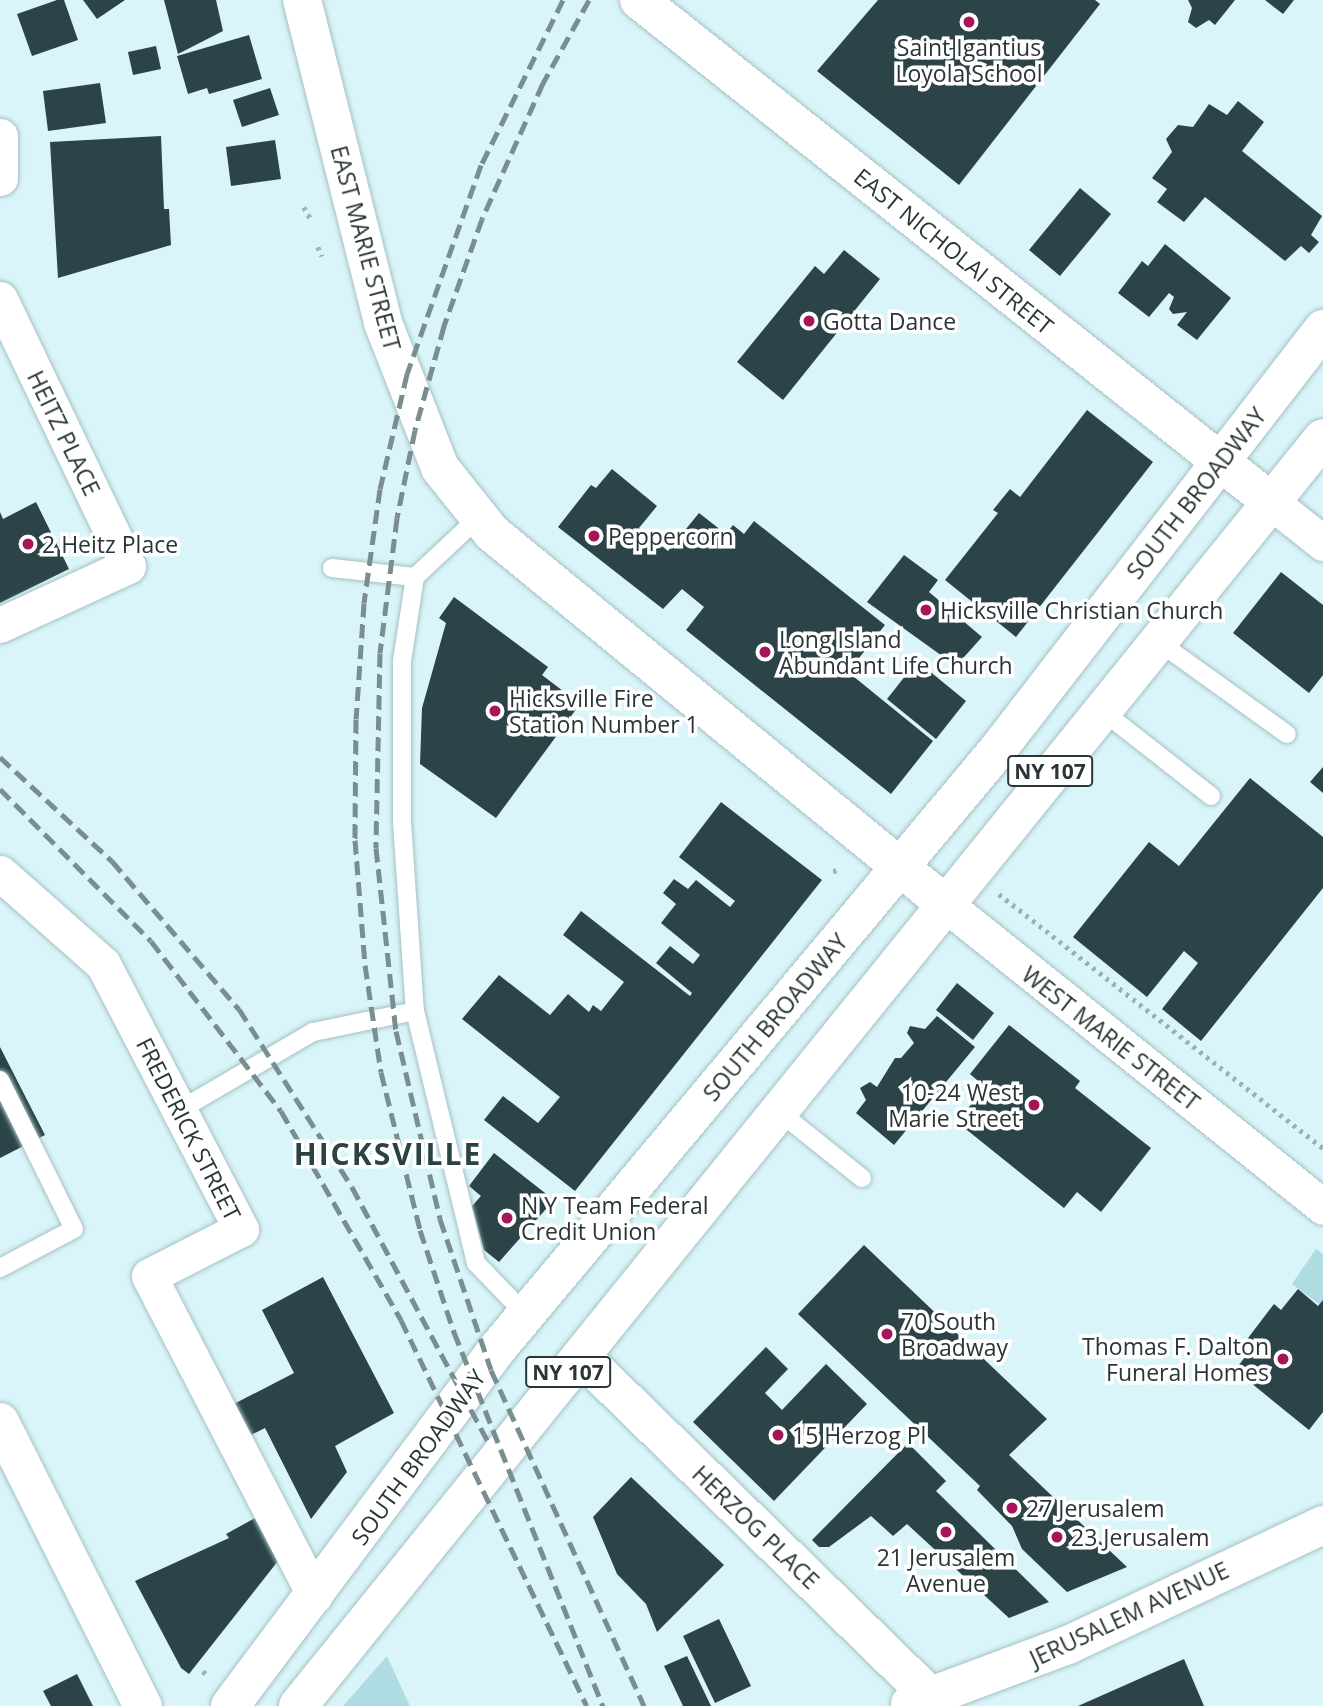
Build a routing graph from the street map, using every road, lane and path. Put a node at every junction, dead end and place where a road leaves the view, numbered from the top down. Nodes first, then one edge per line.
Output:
1 (302, 0) edge
2 (639, 0) edge
3 (0, 136) edge
4 (0, 178) edge
5 (304, 207) dead end
6 (311, 219) dead end
7 (318, 247) dead end
8 (322, 256) dead end
9 (0, 299) edge
10 (1323, 329) edge
11 (1323, 438) edge
12 (1219, 462) junction
13 (1270, 501) junction
14 (479, 517) junction
15 (1323, 543) edge
16 (332, 568) dead end
17 (415, 576) junction
18 (0, 625) edge
19 (1156, 640) junction
20 (1100, 709) junction
21 (1287, 734) dead end
22 (1211, 796) dead end
23 (902, 867) junction
24 (0, 873) edge
25 (990, 894) dead end
26 (944, 903) junction
27 (415, 1011) junction
28 (0, 1080) edge
29 (180, 1110) junction
30 (777, 1110) junction
31 (1323, 1148) edge
32 (862, 1178) dead end
33 (1323, 1207) edge
34 (0, 1268) edge
35 (526, 1315) junction
36 (582, 1356) junction
37 (0, 1422) edge
38 (1323, 1525) edge
39 (315, 1596) junction
40 (923, 1704) edge
41 (143, 1706) edge
42 (230, 1706) edge
43 (298, 1706) edge

1 - 14 main road, EAST MARIE STREET
2 - 12 main road, EAST NICHOLAI STREET
3 - 4 street
5 - 6 path
7 - 8 path
9 - 18 street, HEITZ PLACE
10 - 12 main road, SOUTH BROADWAY / NY 107
11 - 13 main road, NY 107
12 - 13 main road, EAST NICHOLAI STREET
12 - 23 main road, SOUTH BROADWAY / NY 107
13 - 15 street
13 - 19 main road, NY 107
14 - 17 lane
14 - 23 main road, EAST MARIE STREET
16 - 17 lane
17 - 27 lane
19 - 20 main road, NY 107
19 - 21 lane
20 - 22 lane
20 - 26 main road, NY 107
23 - 26 main road, WEST MARIE STREET
23 - 35 main road, SOUTH BROADWAY / NY 107
24 - 29 street, FREDERICK STREET
25 - 31 path
26 - 30 main road, NY 107
26 - 33 street, WEST MARIE STREET
27 - 29 lane
27 - 35 lane
28 - 34 lane
29 - 39 street, FREDERICK STREET
30 - 32 lane
30 - 36 main road, NY 107
35 - 39 main road, SOUTH BROADWAY / NY 107
36 - 40 main road, HERZOG PLACE
36 - 43 main road, NY 107
37 - 41 main road
38 - 40 main road, JERUSALEM AVENUE
39 - 42 main road, SOUTH BROADWAY / NY 107

